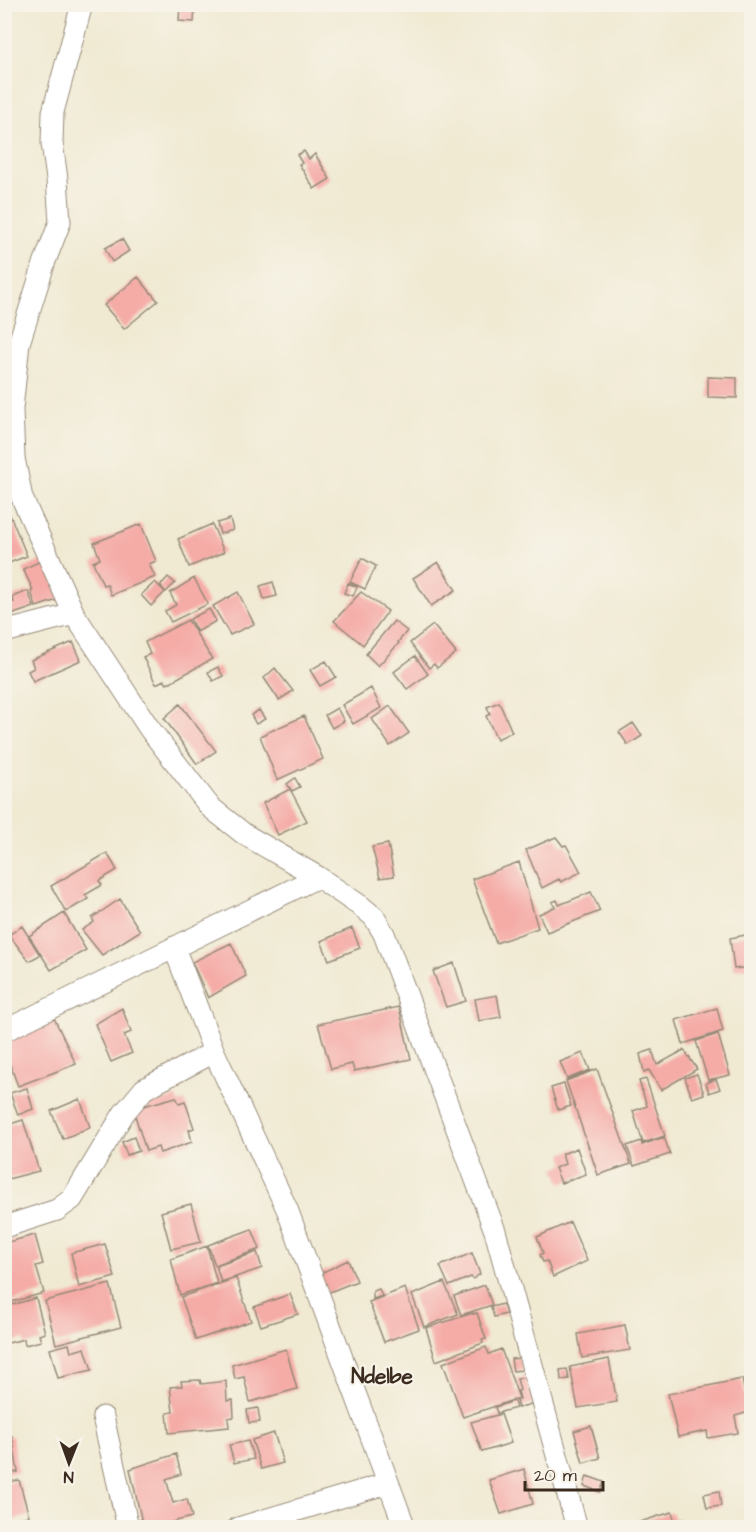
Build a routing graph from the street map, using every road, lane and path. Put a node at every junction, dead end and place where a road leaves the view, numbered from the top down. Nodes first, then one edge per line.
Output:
1 (82, 4) edge
2 (74, 614) junction
3 (4, 632) edge
4 (318, 876) junction
5 (174, 947) junction
6 (4, 1031) edge
7 (214, 1052) junction
8 (4, 1227) edge
9 (103, 1418) dead end
10 (388, 1484) junction
11 (128, 1527) edge
12 (238, 1527) edge
13 (405, 1527) edge
14 (577, 1527) edge

1 - 2 street
2 - 3 street
2 - 4 street
4 - 5 street
4 - 14 street
5 - 6 street
5 - 7 street
7 - 8 street
7 - 10 street
9 - 11 street
10 - 12 street
10 - 13 street

